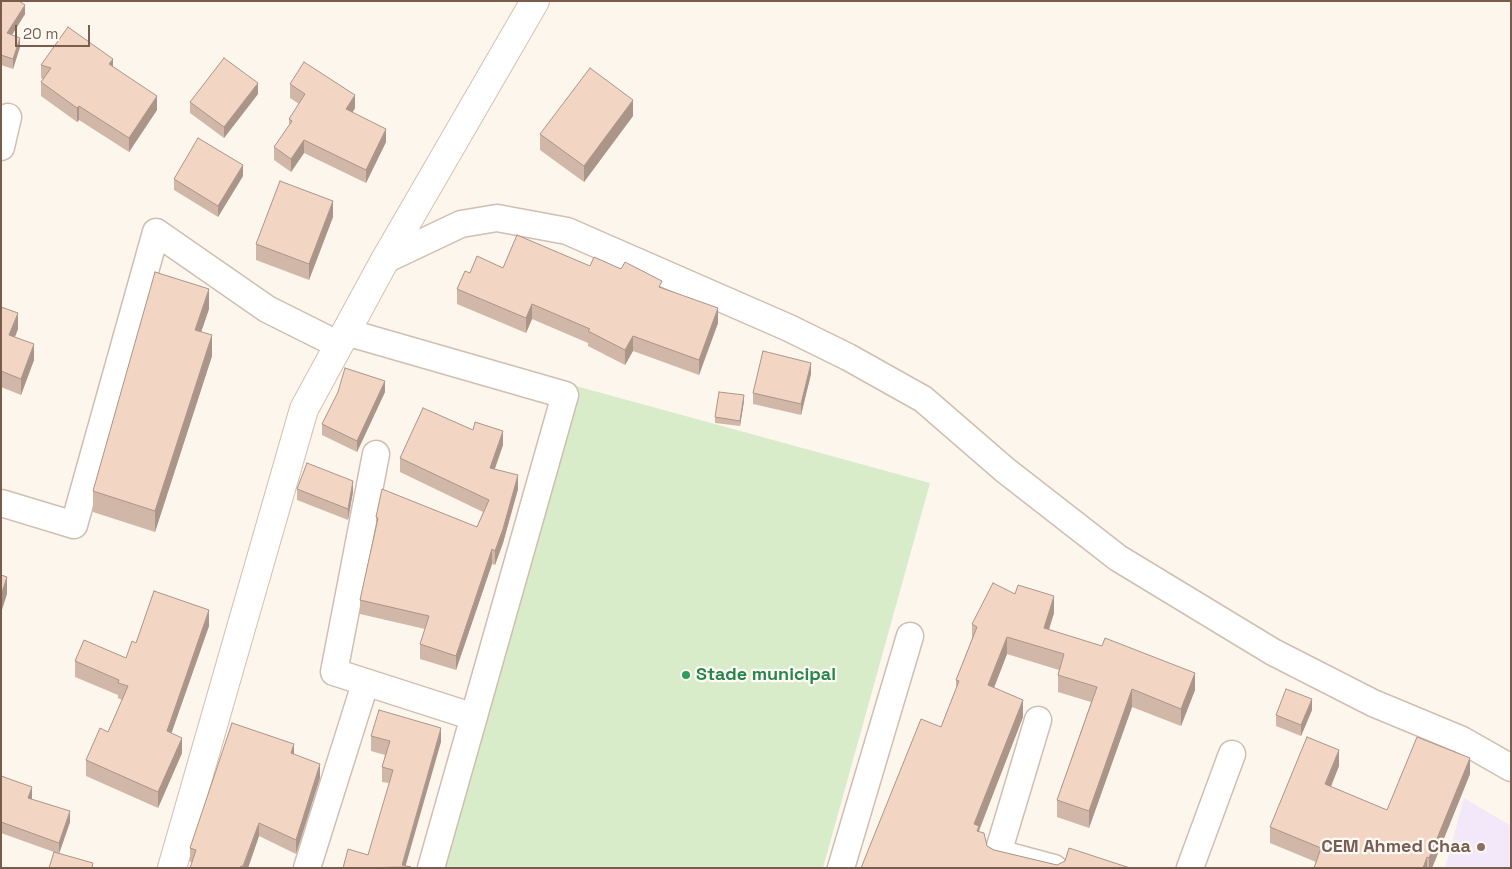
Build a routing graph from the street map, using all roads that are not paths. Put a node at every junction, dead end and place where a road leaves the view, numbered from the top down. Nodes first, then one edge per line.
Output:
1 (535, 1) edge
2 (8, 118) dead end
3 (1, 147) edge
4 (385, 260) junction
5 (342, 338) junction
6 (376, 454) dead end
7 (1, 503) edge
8 (910, 636) dead end
9 (365, 684) junction
10 (474, 718) junction
11 (1038, 720) dead end
12 (1232, 754) dead end
13 (1511, 768) edge
14 (172, 868) edge
15 (307, 868) edge
16 (431, 868) edge
17 (841, 868) edge
18 (1054, 868) edge
19 (1190, 868) edge

1 - 4 main road
2 - 3 street
4 - 5 main road
4 - 13 street
5 - 7 street
5 - 10 street
5 - 14 main road
6 - 9 street
8 - 17 street
9 - 10 street
9 - 15 street
10 - 16 street
11 - 18 street
12 - 19 street

